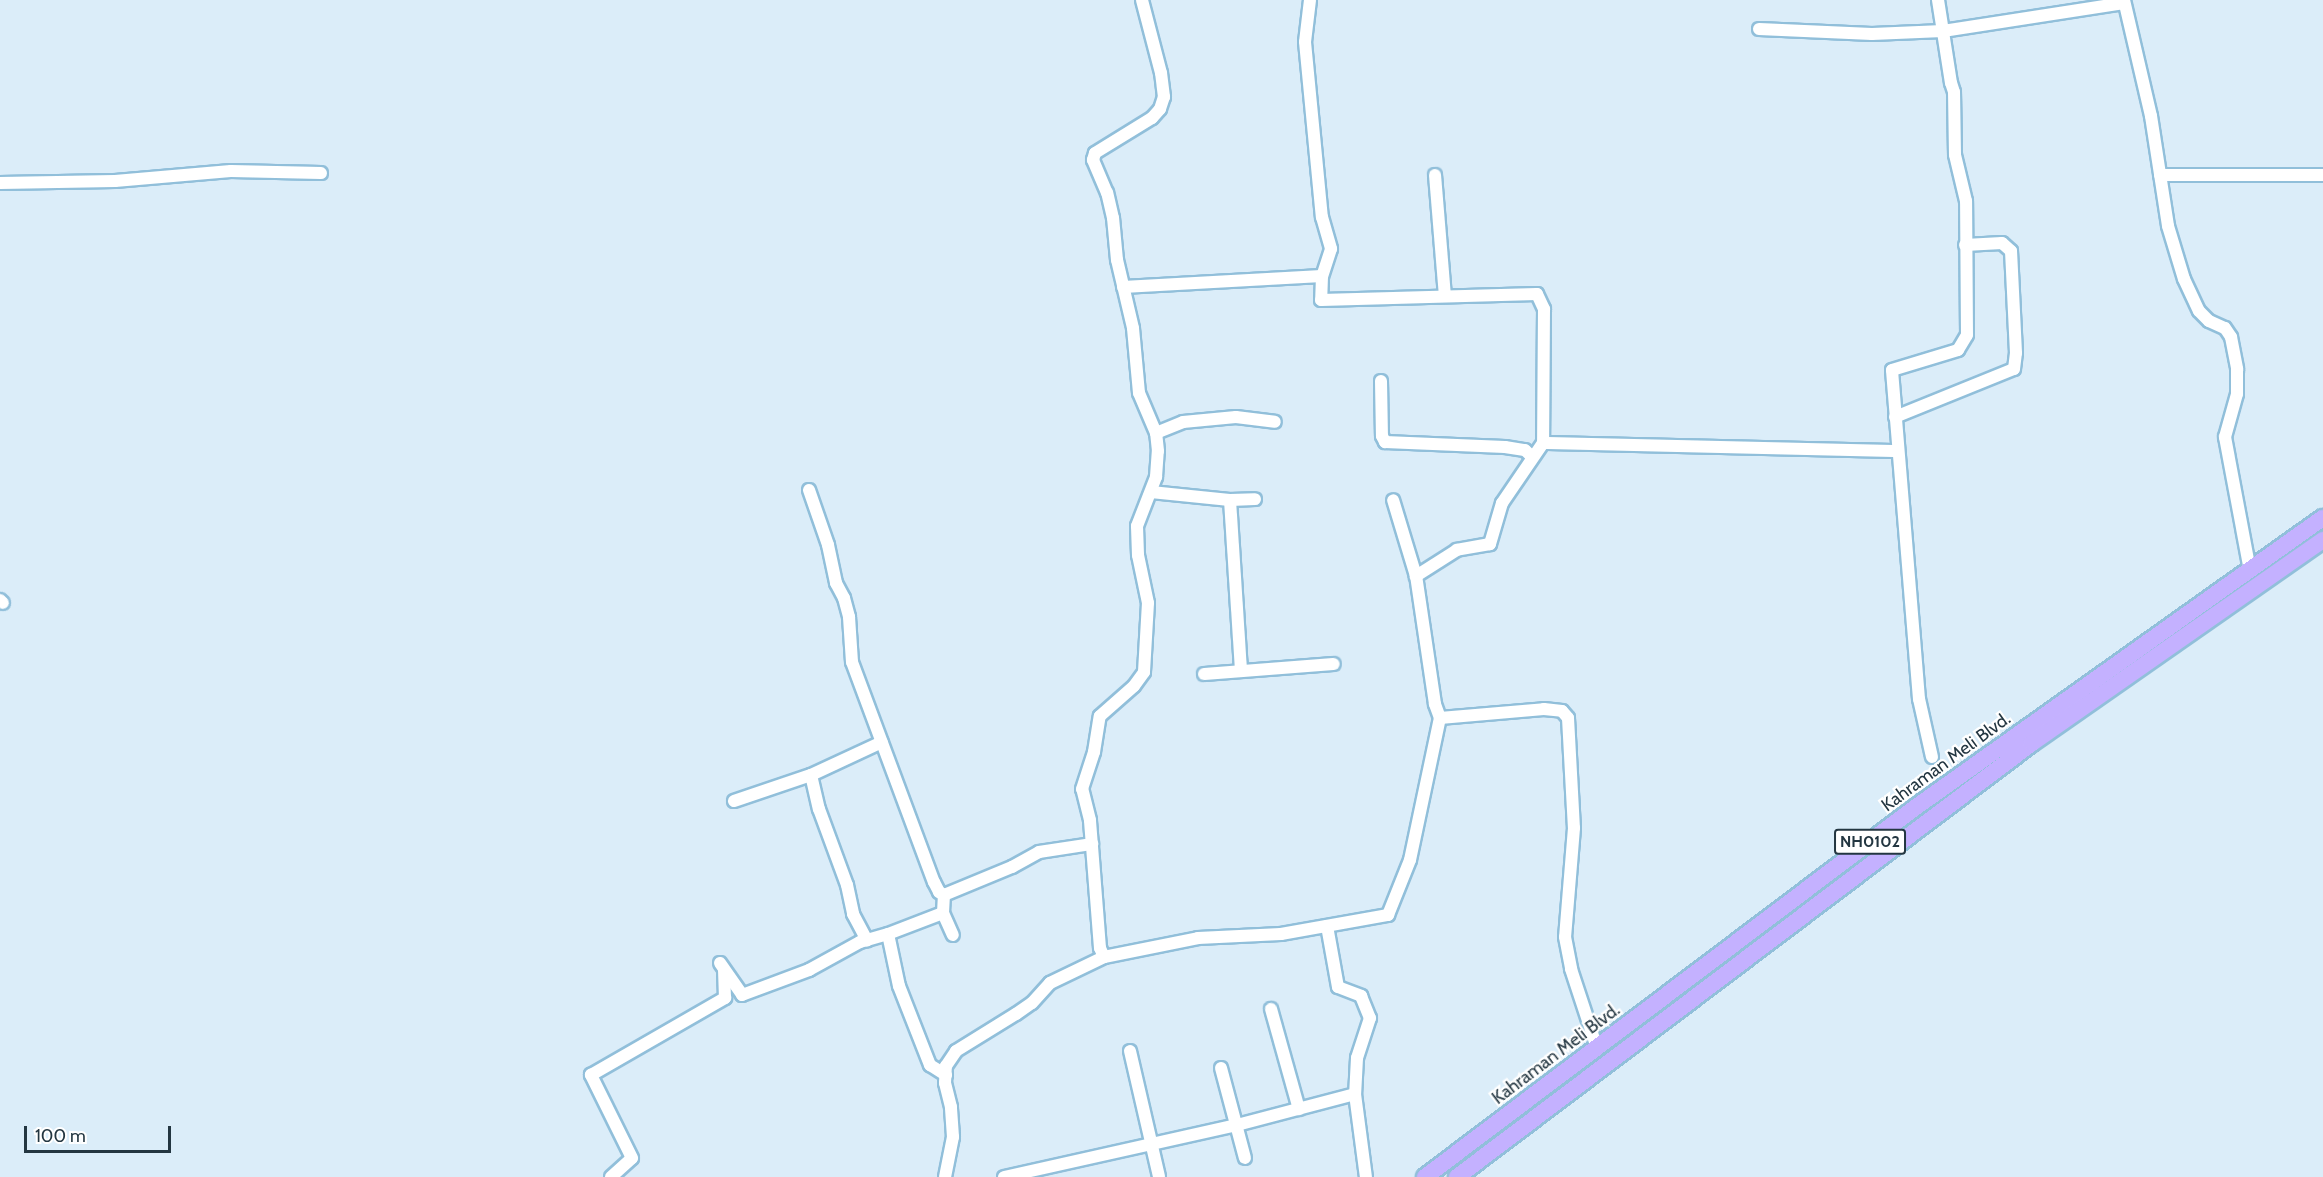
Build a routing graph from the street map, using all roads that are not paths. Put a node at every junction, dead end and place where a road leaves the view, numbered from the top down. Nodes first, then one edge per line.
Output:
1 (1142, 0) edge
2 (1310, 0) edge
3 (1938, 0) edge
4 (2124, 1) edge
5 (1759, 29) dead end
6 (1943, 31) junction
7 (321, 173) dead end
8 (1435, 175) dead end
9 (2323, 175) edge
10 (2160, 176) junction
11 (0, 183) edge
12 (1965, 245) junction
13 (1322, 276) junction
14 (1123, 287) junction
15 (1445, 296) junction
16 (1381, 381) dead end
17 (1895, 417) junction
18 (1275, 422) dead end
19 (1156, 433) junction
20 (1543, 443) junction
21 (1898, 451) junction
22 (1532, 457) junction
23 (809, 490) dead end
24 (1151, 492) junction
25 (1255, 499) dead end
26 (1230, 500) junction
27 (1393, 500) dead end
28 (2323, 518) edge
29 (2323, 540) edge
30 (2250, 570) junction
31 (1416, 576) junction
32 (1334, 664) dead end
33 (1241, 671) junction
34 (1204, 674) dead end
35 (1440, 718) junction
36 (882, 742) junction
37 (1932, 757) dead end
38 (811, 775) junction
39 (734, 801) dead end
40 (1092, 844) junction
41 (944, 895) junction
42 (943, 913) junction
43 (1327, 926) junction
44 (888, 934) junction
45 (953, 935) dead end
46 (867, 940) junction
47 (1104, 957) junction
48 (1271, 1009) dead end
49 (1597, 1048) junction
50 (1130, 1051) dead end
51 (1221, 1068) dead end
52 (946, 1075) junction
53 (1355, 1094) junction
54 (1299, 1109) junction
55 (1237, 1125) junction
56 (1150, 1143) junction
57 (1245, 1158) dead end
58 (611, 1177) edge
59 (945, 1177) edge
60 (1004, 1177) edge
61 (1160, 1177) edge
62 (1366, 1177) edge
63 (1425, 1177) edge
64 (1457, 1177) edge

1 - 14 street
2 - 13 street
3 - 6 street
4 - 6 street
4 - 10 street
5 - 6 street
6 - 12 street
7 - 11 street
8 - 15 street
9 - 10 street
10 - 30 street
12 - 17 street
12 - 17 street
13 - 14 street
13 - 15 street
14 - 19 street
15 - 20 street
16 - 22 street
17 - 21 street
18 - 19 street
19 - 24 street
20 - 21 street
20 - 22 street
21 - 37 street
22 - 31 street
23 - 36 street
24 - 26 street
24 - 40 street
25 - 26 street
26 - 33 street
27 - 31 street
28 - 30 highway, Kahraman Meli Blvd. / NH0102
29 - 64 highway, Kahraman Meli Blvd. / NH0102
30 - 49 highway, Kahraman Meli Blvd. / NH0102
31 - 35 street
32 - 33 street
33 - 34 street
35 - 43 street
35 - 49 street
36 - 38 street
36 - 41 street
38 - 39 street
38 - 46 street
40 - 41 street
40 - 47 street
41 - 42 street
42 - 44 street
42 - 45 street
43 - 47 street
43 - 53 street
44 - 46 street
44 - 52 street
46 - 58 street
47 - 52 street
48 - 54 street
49 - 63 highway, Kahraman Meli Blvd. / NH0102
50 - 56 street
51 - 55 street
52 - 59 street
53 - 54 street
53 - 62 street
54 - 55 street
55 - 56 street
55 - 57 street
56 - 60 street
56 - 61 street

